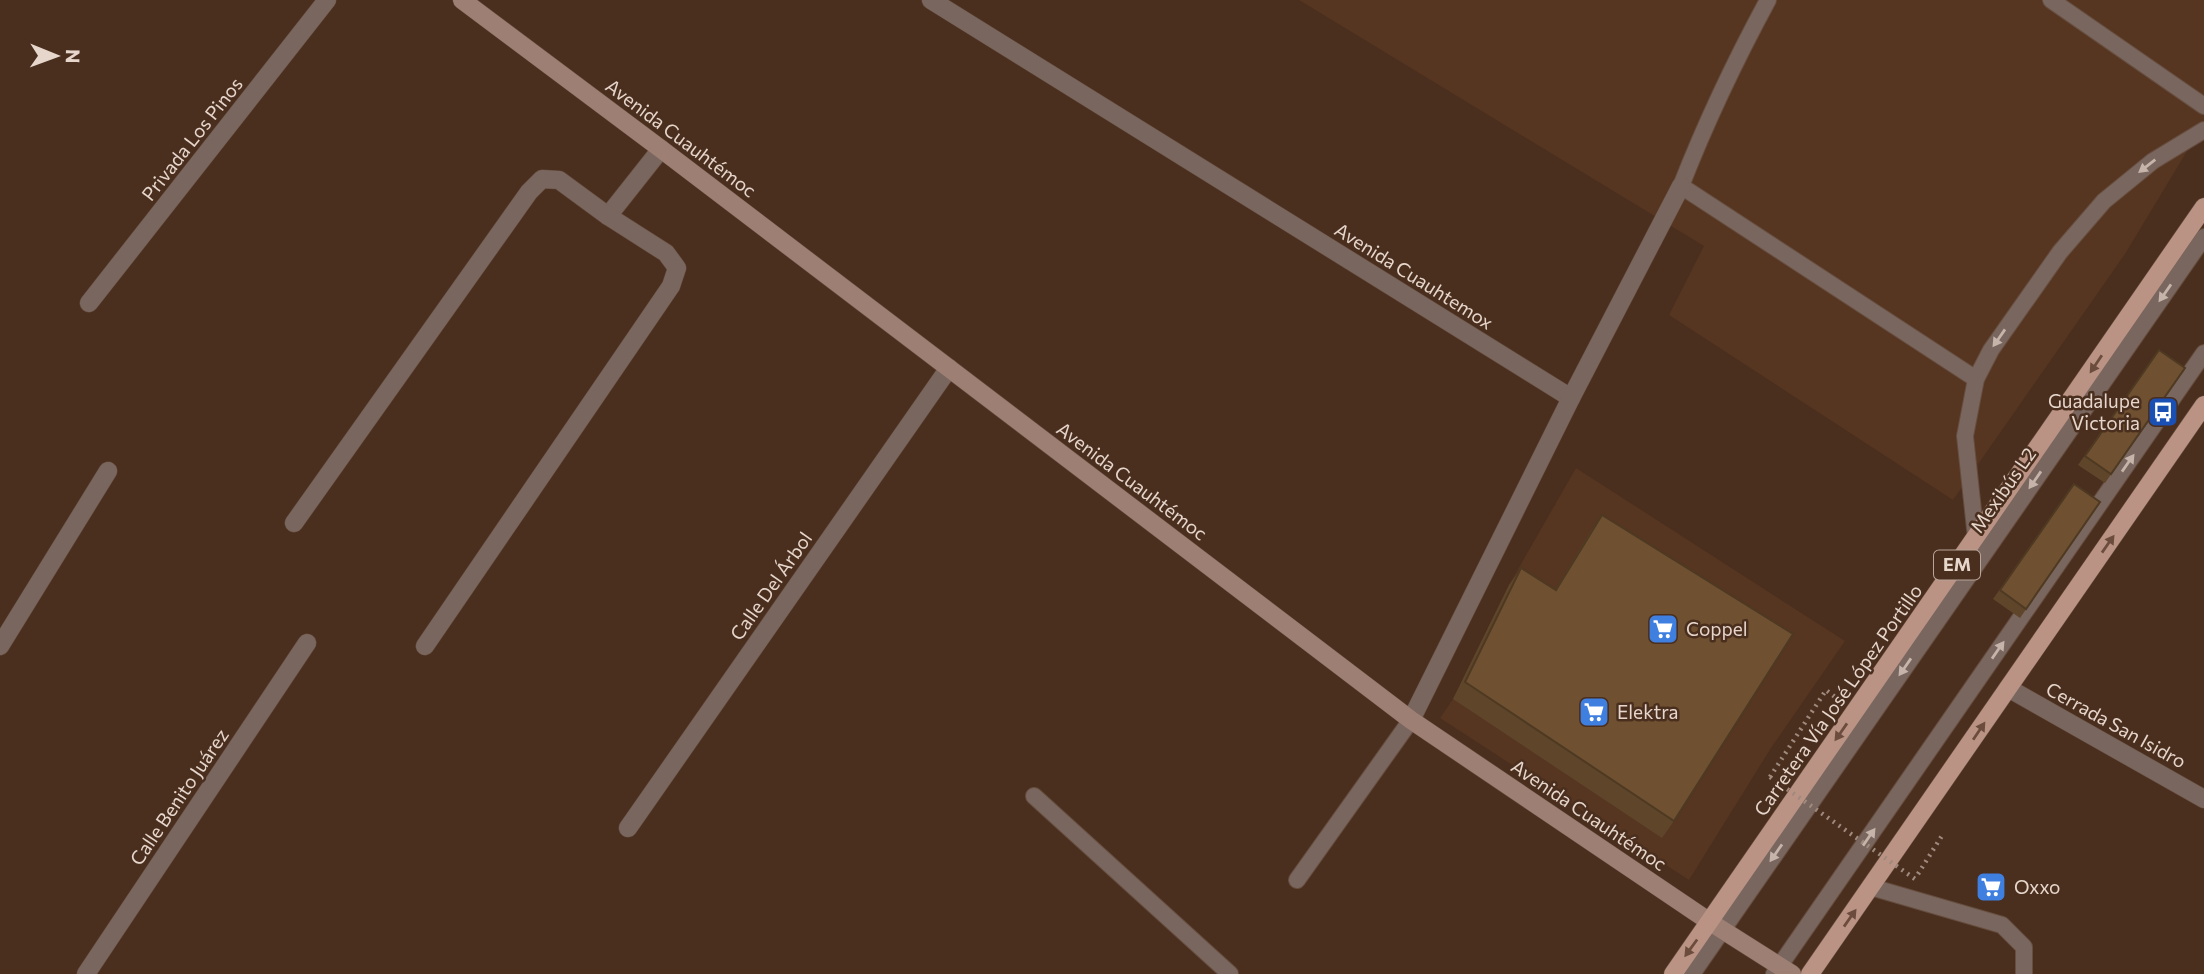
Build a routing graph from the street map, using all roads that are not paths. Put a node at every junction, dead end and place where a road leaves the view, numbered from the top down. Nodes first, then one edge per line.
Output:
1 (327, 0) edge
2 (462, 0) edge
3 (931, 0) edge
4 (1768, 0) edge
5 (2051, 0) edge
6 (2074, 7) edge
7 (2204, 106) edge
8 (2204, 130) edge
9 (661, 149) junction
10 (1681, 186) junction
11 (2204, 207) edge
12 (608, 216) junction
13 (2204, 237) edge
14 (89, 303) dead end
15 (2204, 353) edge
16 (949, 368) junction
17 (1976, 379) junction
18 (1571, 398) junction
19 (2204, 405) edge
20 (108, 471) dead end
21 (295, 523) dead end
22 (1976, 538) junction
23 (307, 643) dead end
24 (0, 646) edge
25 (425, 646) dead end
26 (2008, 688) junction
27 (1411, 720) junction
28 (1034, 796) dead end
29 (2204, 799) edge
30 (628, 828) dead end
31 (1297, 880) dead end
32 (1871, 887) junction
33 (1716, 926) junction
34 (1782, 971) edge
35 (86, 974) edge
36 (1230, 974) edge
37 (1673, 974) edge
38 (1692, 974) edge
39 (1811, 974) edge
40 (2024, 974) edge

1 - 14 street, Privada Los Pinos
2 - 9 main road, Avenida Cuauhtémoc
3 - 18 street, Avenida Cuauhtemox
4 - 10 lane
5 - 6 lane
6 - 7 lane
8 -> 17 lane
9 - 12 street
9 - 16 main road, Avenida Cuauhtémoc
10 - 17 lane
10 - 18 street
11 -> 22 main road, Carretera Vía José López Portillo / EM
12 - 21 street
12 - 25 street
13 -> 33 lane, Mexibús L2
34 -> 15 lane
16 - 27 main road, Avenida Cuauhtémoc
16 - 30 street, Calle Del Árbol
17 - 22 lane
18 - 27 street
26 -> 19 main road
20 - 24 street
22 -> 33 main road, Carretera Vía José López Portillo / EM
23 - 35 street, Calle Benito Juárez
26 - 29 street, Cerrada San Isidro
32 -> 26 main road
27 - 31 lane
27 - 33 main road, Avenida Cuauhtémoc
28 - 36 lane
39 -> 32 main road
32 - 40 lane
33 - 34 main road, Avenida Cuauhtémoc
33 -> 37 main road, Carretera Vía José López Portillo / EM
33 - 38 lane, Mexibús L2

